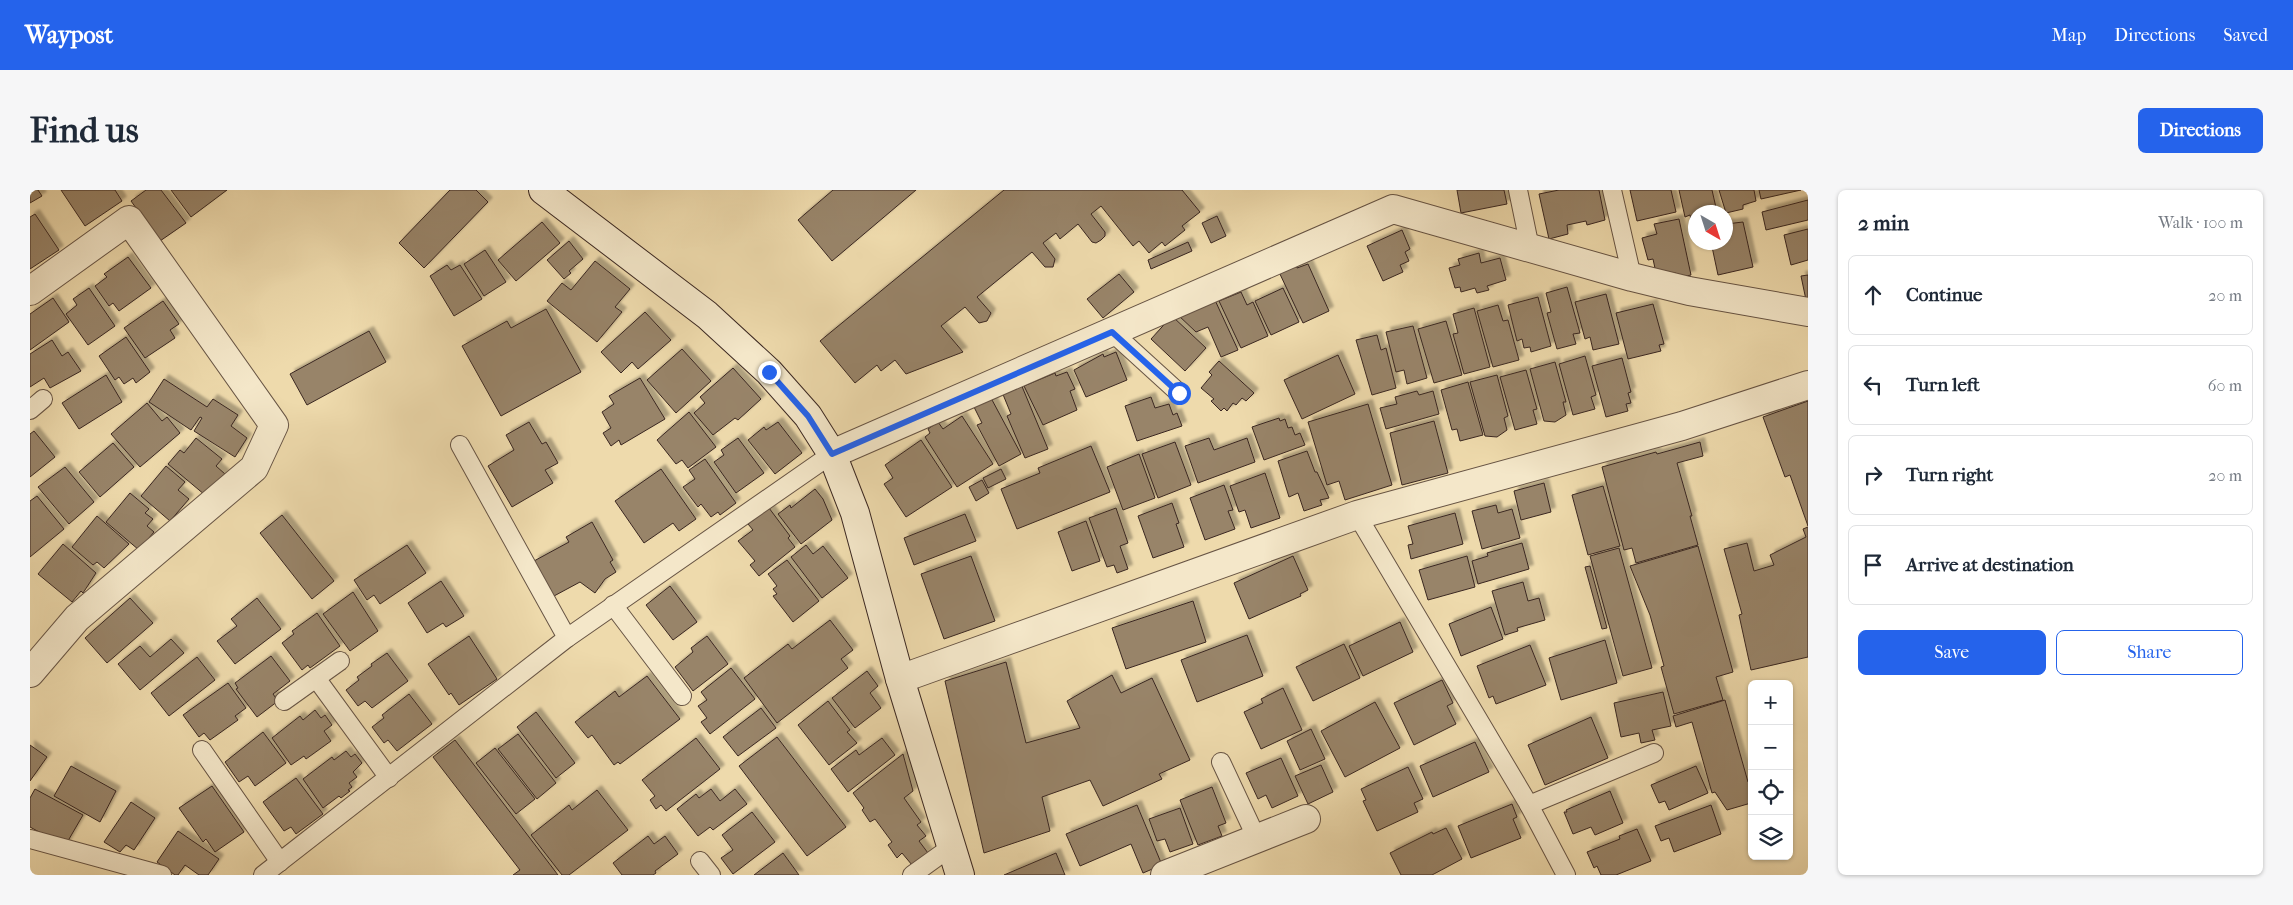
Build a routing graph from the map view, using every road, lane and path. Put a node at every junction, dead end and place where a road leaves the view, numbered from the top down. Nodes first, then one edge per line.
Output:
1 (543, 190) edge
2 (1518, 190) edge
3 (1612, 190) edge
4 (1530, 248) junction
5 (1632, 277) junction
6 (30, 291) edge
7 (1808, 312) edge
8 (1112, 332) junction
9 (1808, 384) edge
10 (1179, 393) dead end
11 (460, 445) dead end
12 (832, 454) junction
13 (1357, 515) junction
14 (613, 605) junction
15 (567, 638) junction
16 (340, 661) dead end
17 (30, 673) edge
18 (316, 678) junction
19 (900, 679) junction
20 (682, 696) dead end
21 (284, 701) dead end
22 (202, 750) dead end
23 (1654, 753) dead end
24 (1221, 762) dead end
25 (389, 778) junction
26 (1529, 805) junction
27 (1306, 819) dead end
28 (30, 839) edge
29 (1256, 839) junction
30 (951, 847) junction
31 (700, 861) dead end
32 (280, 862) junction
33 (162, 875) edge
34 (263, 875) edge
35 (711, 875) edge
36 (912, 875) edge
37 (960, 875) edge
38 (1165, 875) edge
39 (1566, 875) edge

1 - 12 street
2 - 4 lane
3 - 5 lane
4 - 5 street
4 - 8 street
5 - 7 street
6 - 17 street
8 - 10 lane
8 - 12 street
9 - 13 street
11 - 15 lane
12 - 14 lane
12 - 19 street
13 - 19 street
13 - 26 lane
14 - 15 lane
14 - 20 lane
15 - 25 lane
16 - 18 lane
18 - 21 lane
18 - 25 lane
19 - 30 street
22 - 32 lane
23 - 26 lane
24 - 29 lane
25 - 32 lane
26 - 39 lane
27 - 29 street
28 - 33 lane
29 - 38 street
30 - 36 lane
30 - 37 street
31 - 35 lane
32 - 34 lane

